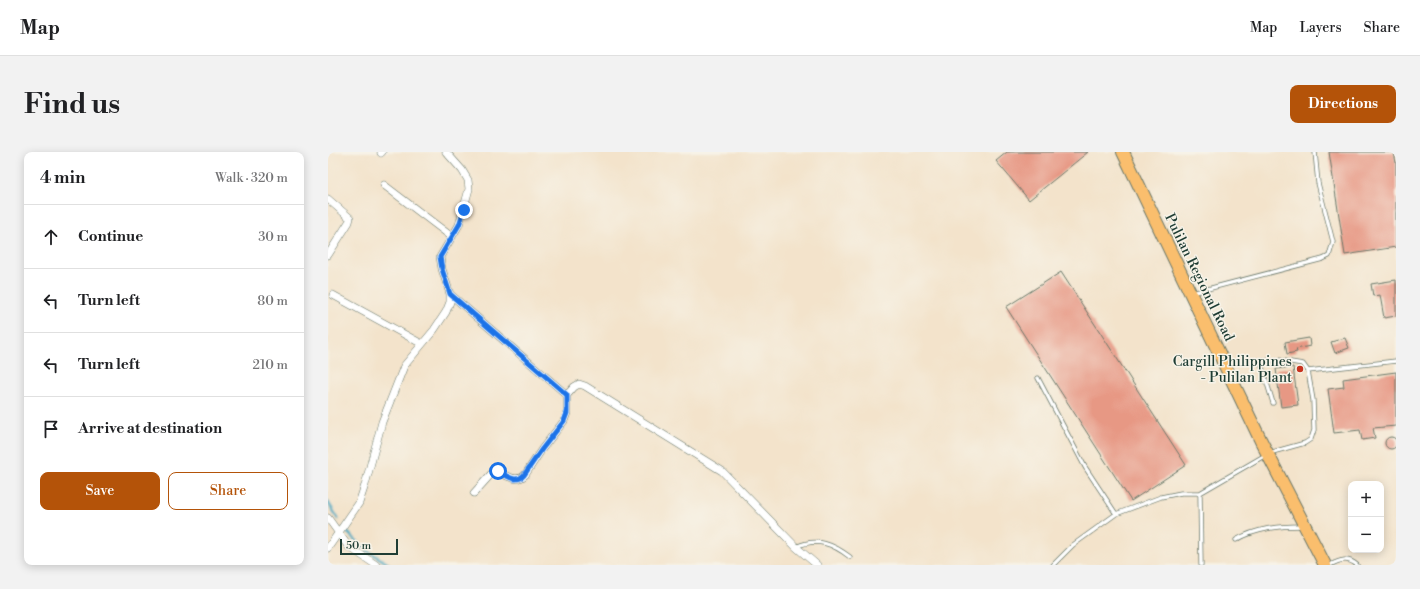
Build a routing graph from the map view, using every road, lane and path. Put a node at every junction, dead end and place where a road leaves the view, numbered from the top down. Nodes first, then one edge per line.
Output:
1 (446, 152) edge
2 (1315, 152) edge
3 (1126, 153) edge
4 (384, 185) dead end
5 (328, 199) edge
6 (452, 237) junction
7 (328, 255) edge
8 (1192, 293) junction
9 (450, 294) junction
10 (333, 295) dead end
11 (422, 344) junction
12 (1396, 361) edge
13 (1308, 371) junction
14 (1038, 378) dead end
15 (567, 395) junction
16 (1273, 403) dead end
17 (1269, 453) junction
18 (474, 493) dead end
19 (1200, 493) junction
20 (1116, 514) junction
21 (328, 518) edge
22 (1305, 526) junction
23 (338, 534) junction
24 (1236, 540) dead end
25 (796, 547) junction
26 (328, 548) edge
27 (850, 557) dead end
28 (376, 565) edge
29 (817, 565) edge
30 (1053, 565) edge
31 (1201, 565) edge
32 (1325, 565) edge
33 (1330, 565) edge
34 (1357, 565) edge

1 - 6 street
2 - 8 lane
3 - 8 main road, Pulilan Regional Road
4 - 6 street
5 - 7 street
6 - 9 street
8 - 17 main road, Pulilan Regional Road
9 - 11 street
9 - 15 street
10 - 11 street
11 - 23 street
12 - 13 lane
13 - 16 lane
13 - 17 lane
14 - 20 lane
15 - 18 street
15 - 25 street
17 - 19 lane
17 - 22 main road, Pulilan Regional Road
19 - 20 lane
19 - 31 lane
20 - 30 lane
21 - 23 street
22 - 24 lane
22 - 32 main road, Pulilan Regional Road
23 - 26 street
23 - 28 street
25 - 27 lane
25 - 29 street
33 - 34 lane

